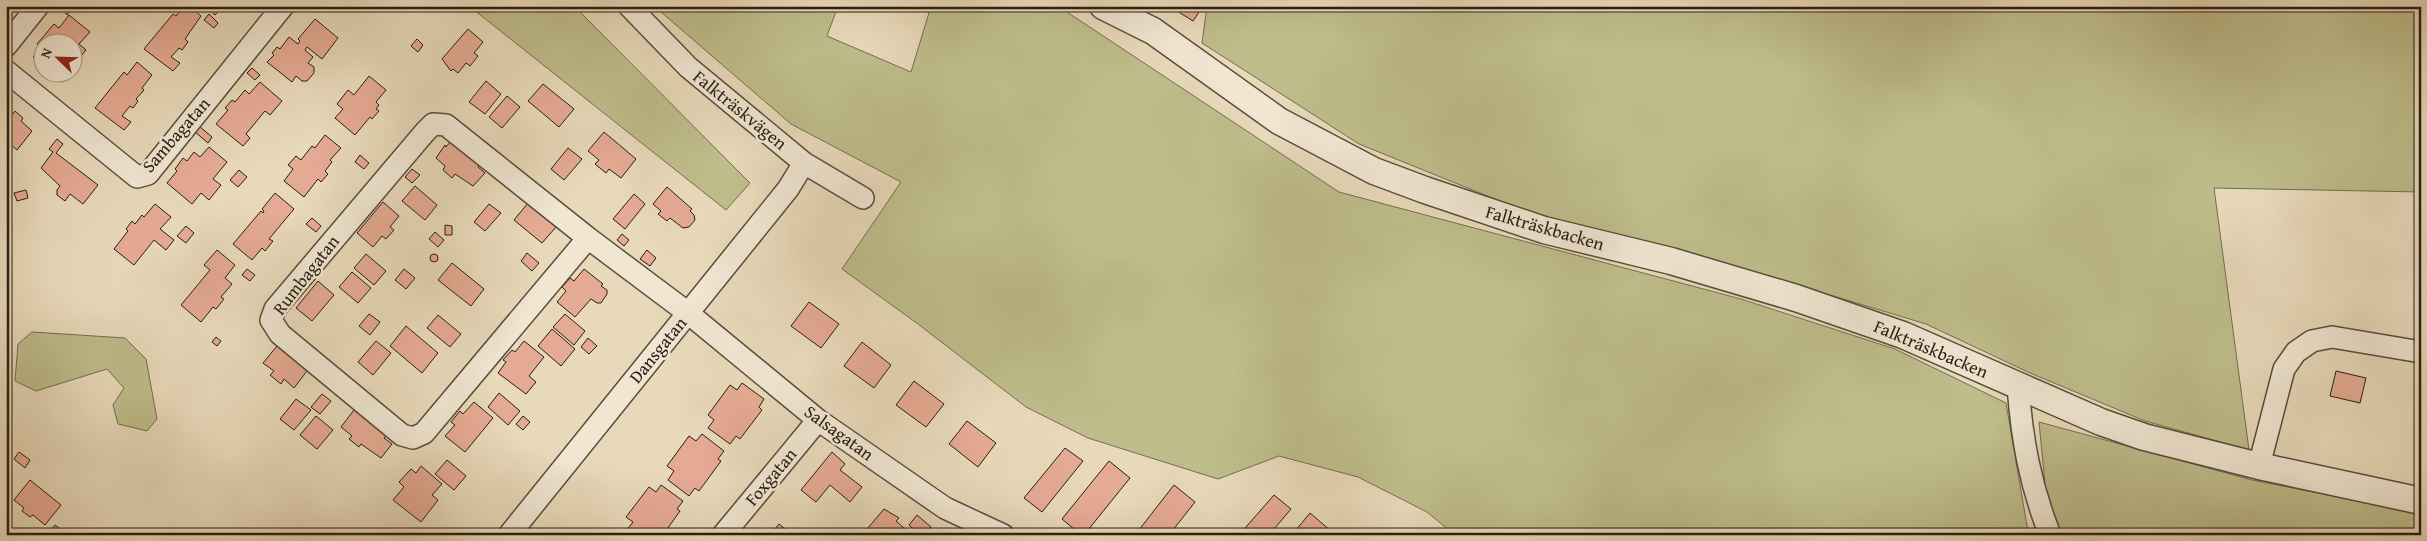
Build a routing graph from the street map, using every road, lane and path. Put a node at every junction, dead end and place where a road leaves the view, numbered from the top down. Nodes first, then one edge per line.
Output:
1 (38, 6) edge
2 (283, 6) edge
3 (630, 6) edge
4 (1103, 6) edge
5 (6, 46) edge
6 (6, 71) edge
7 (804, 163) junction
8 (863, 198) dead end
9 (588, 238) junction
10 (688, 313) junction
11 (2421, 352) edge
12 (2018, 386) junction
13 (818, 420) junction
14 (2259, 466) junction
15 (2421, 501) edge
16 (968, 528) edge
17 (509, 535) edge
18 (723, 535) edge
19 (1003, 535) edge
20 (2050, 535) edge

1 - 5 street
2 - 6 street, Sambagatan
3 - 7 street, Falkträskvägen
4 - 12 street, Falkträskbacken
7 - 8 street, Falkträskvägen
7 - 10 street, Dansgatan
9 - 9 street, Rumbagatan
9 - 10 street, Rumbagatan
10 - 13 street, Salsagatan
10 - 17 street, Dansgatan
11 - 14 street
12 - 14 street, Falkträskbacken
12 - 20 street
13 - 16 street, Salsagatan
13 - 18 street, Foxgatan
14 - 15 street, Falkträskbacken
16 - 19 street, Salsagatan

